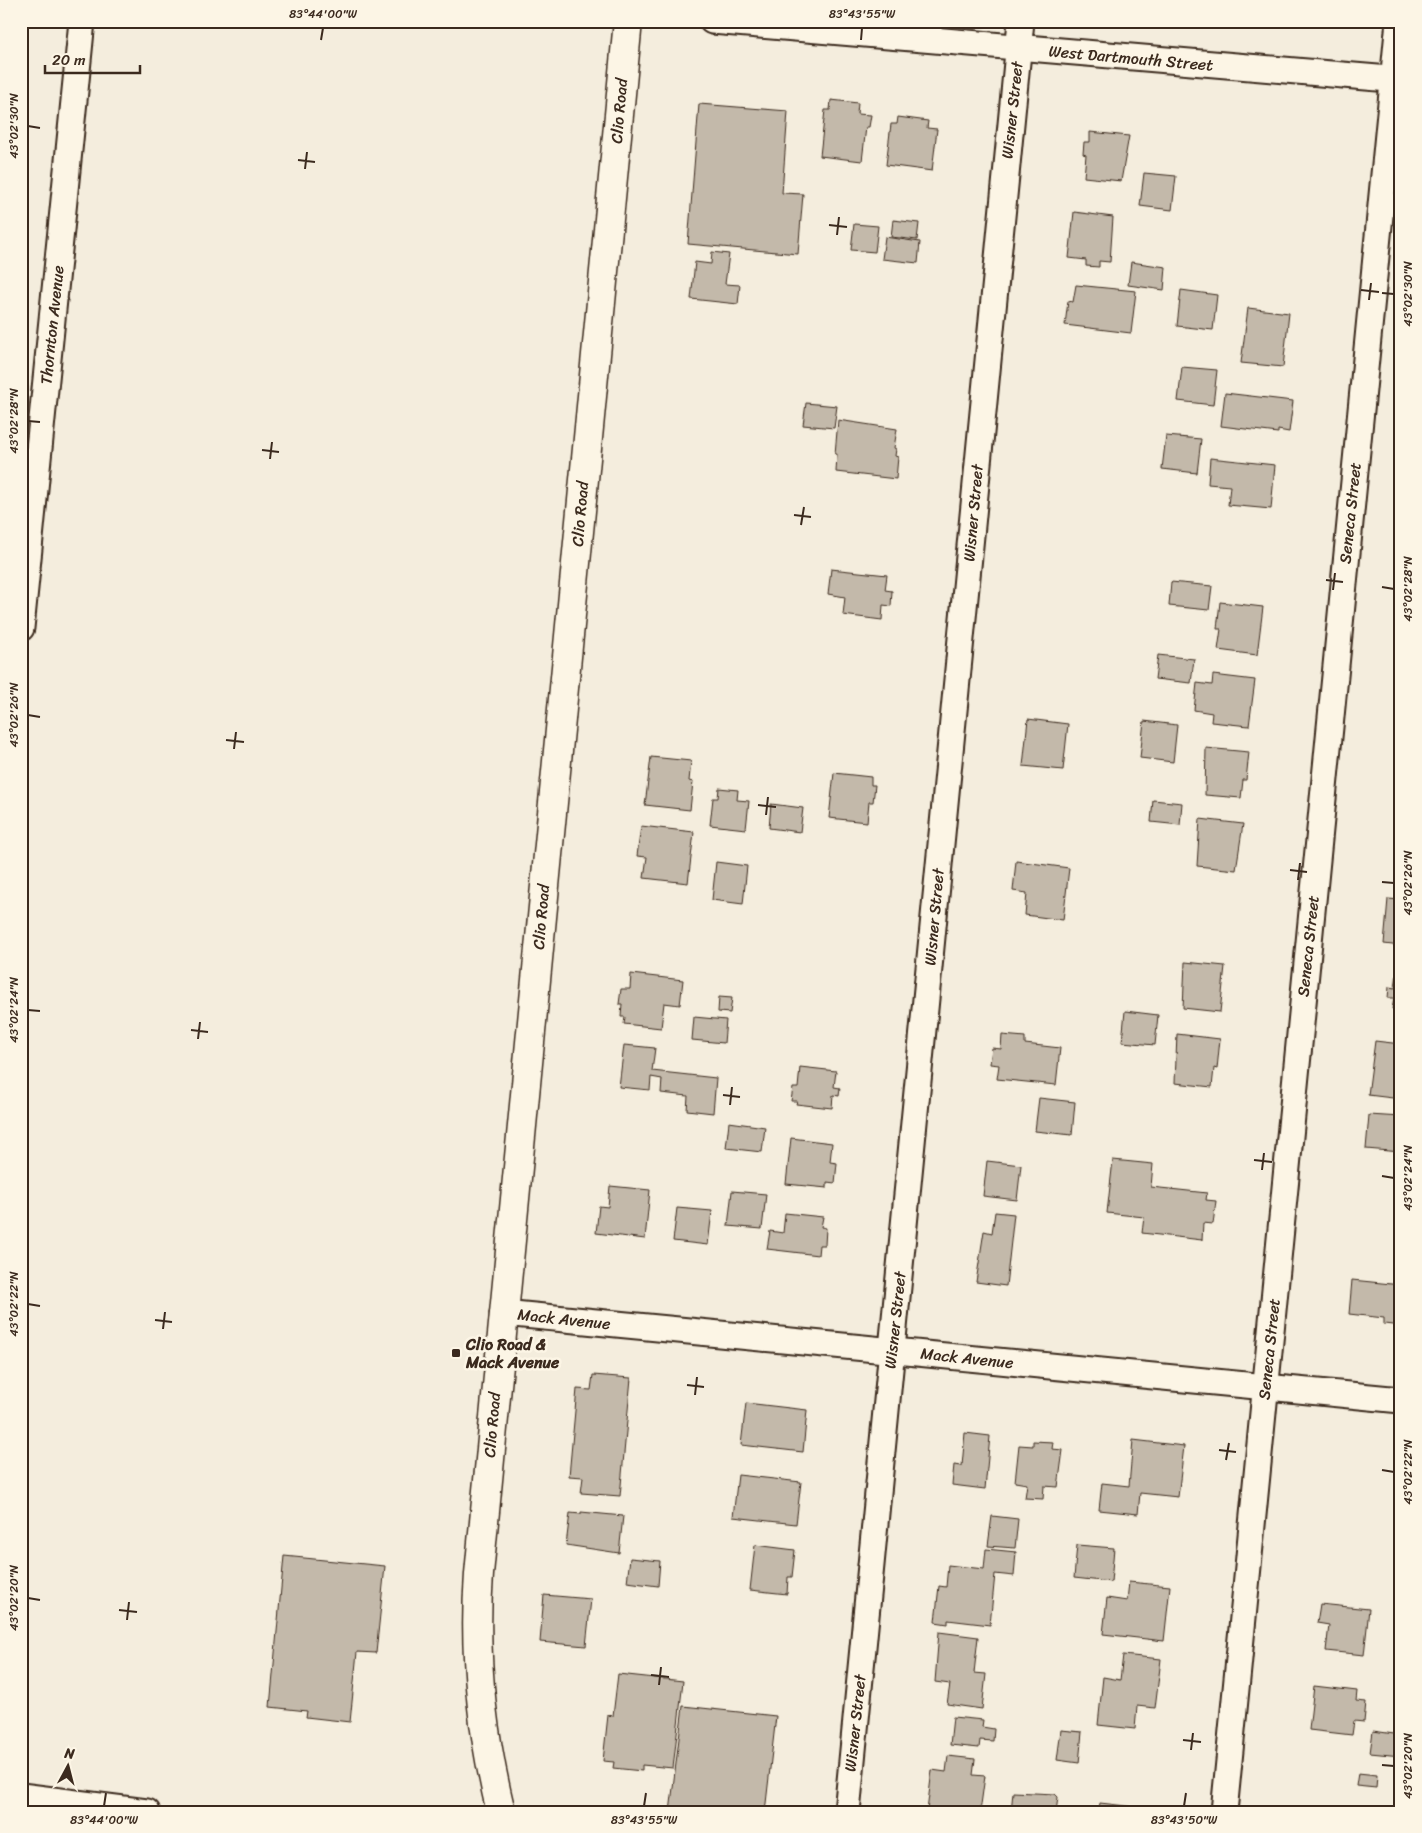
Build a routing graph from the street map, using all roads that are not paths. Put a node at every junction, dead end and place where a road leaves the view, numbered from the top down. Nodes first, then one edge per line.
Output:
1 (82, 21) edge
2 (628, 21) edge
3 (712, 21) edge
4 (1021, 21) edge
5 (1399, 21) edge
6 (1018, 48) junction
7 (1396, 80) edge
8 (21, 628) edge
9 (503, 1313) junction
10 (891, 1351) junction
11 (1265, 1387) junction
12 (1401, 1400) edge
13 (21, 1796) edge
14 (147, 1812) edge
15 (501, 1812) edge
16 (847, 1812) edge
17 (1224, 1812) edge

1 - 8 street, Thornton Avenue
2 - 9 main road, Clio Road
3 - 6 street, West Dartmouth Street
4 - 6 street, Wisner Street
5 - 7 street, Seneca Street
6 - 7 street, West Dartmouth Street
6 - 10 street, Wisner Street
7 - 11 street, Seneca Street
9 - 10 street, Mack Avenue
9 - 15 main road, Clio Road
10 - 11 street, Mack Avenue
10 - 16 street, Wisner Street
11 - 12 street, Mack Avenue
11 - 17 street, Seneca Street
13 - 14 street

